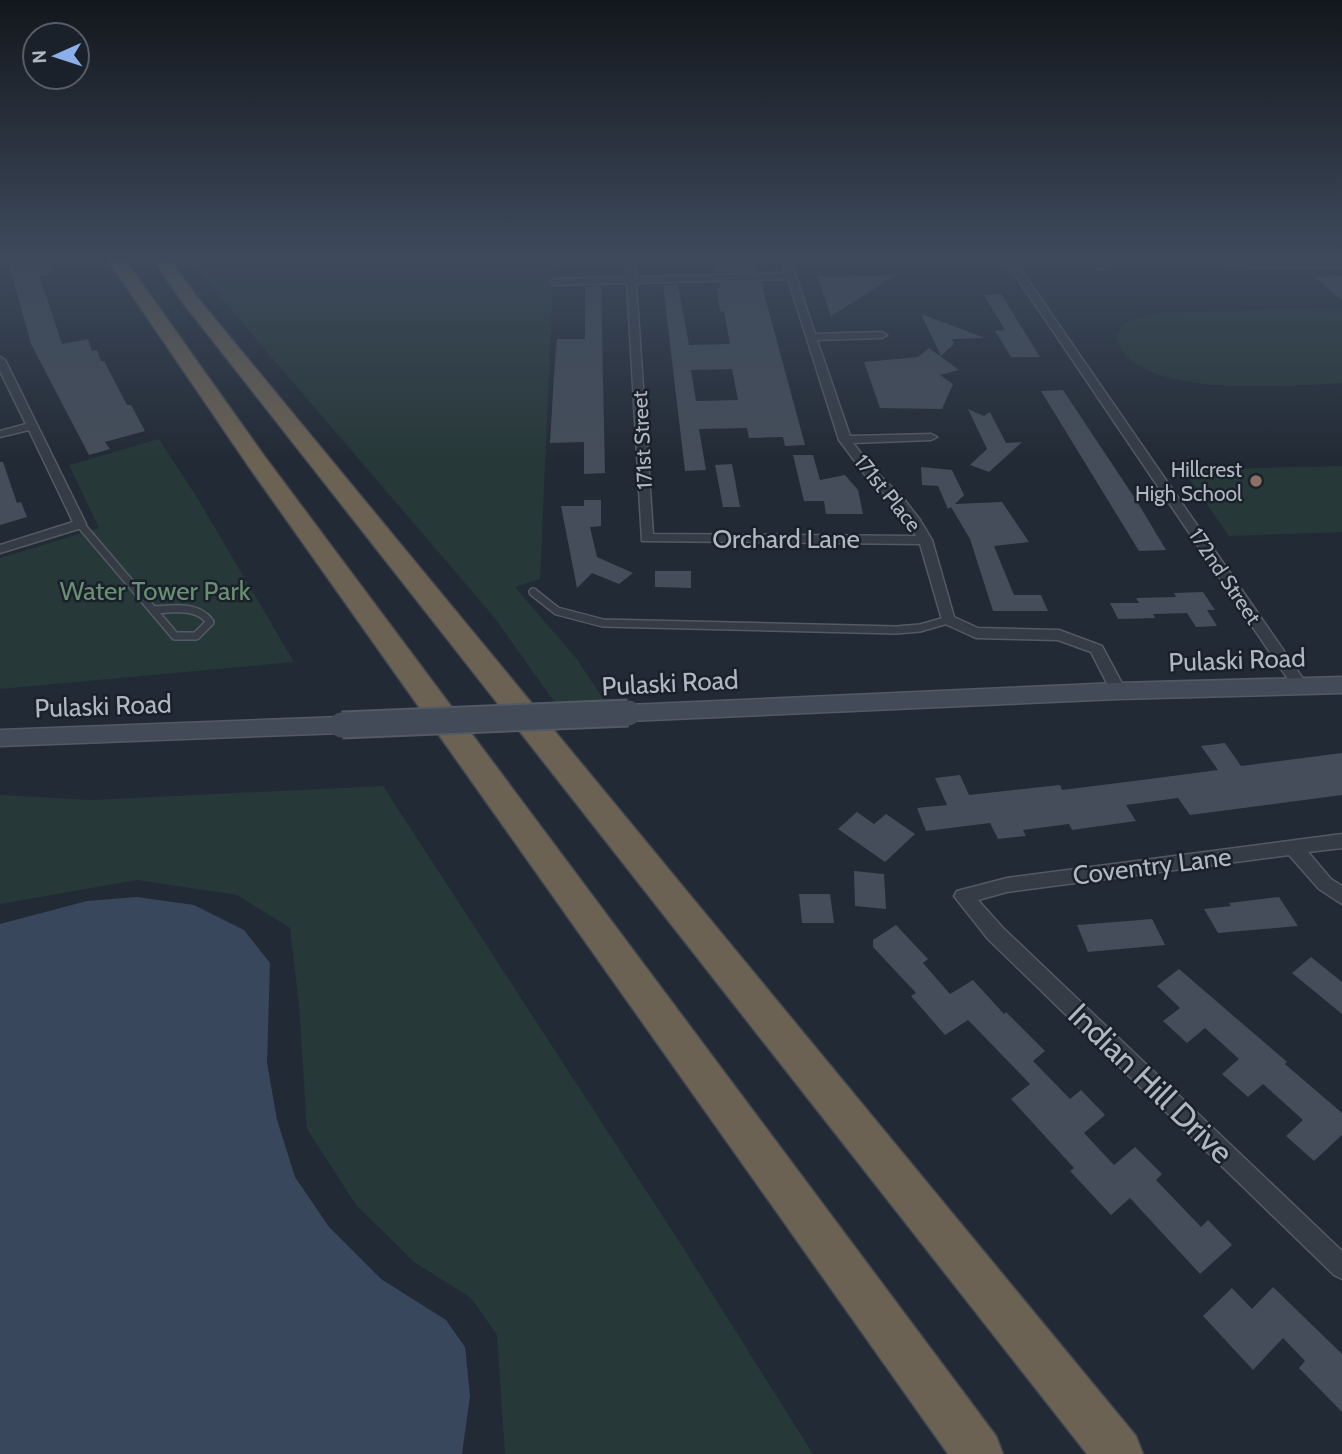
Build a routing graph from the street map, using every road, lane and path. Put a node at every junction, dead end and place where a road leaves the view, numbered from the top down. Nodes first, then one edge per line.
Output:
1 (161, 325) edge
2 (210, 325) edge
3 (635, 325) edge
4 (807, 325) edge
5 (1053, 325) edge
6 (882, 335) dead end
7 (811, 337) junction
8 (0, 360) edge
9 (32, 426) junction
10 (0, 434) edge
11 (930, 437) dead end
12 (845, 440) junction
13 (80, 524) junction
14 (648, 538) joint
15 (925, 540) junction
16 (0, 549) edge
17 (533, 592) dead end
18 (153, 610) junction
19 (948, 620) junction
20 (1342, 685) edge
21 (1301, 687) junction
22 (1118, 691) junction
23 (0, 738) edge
24 (1342, 841) edge
25 (1293, 848) junction
26 (962, 896) joint
27 (1342, 896) edge
28 (1342, 1267) edge
29 (978, 1454) edge
30 (1118, 1454) edge

1 - 29 highway
2 - 30 highway
3 - 14 street, 171st Street
4 - 7 street, 171st Place
5 - 21 street, 172nd Street
6 - 7 street
7 - 12 street, 171st Place
8 - 9 street
9 - 10 street
9 - 13 street
11 - 12 street
12 - 15 street, 171st Place
13 - 16 street
13 - 18 lane
14 - 15 street, Orchard Lane
15 - 19 street, 171st Place
17 - 19 lane
18 - 18 lane
19 - 22 street
20 - 21 main road, Pulaski Road
21 - 22 main road, Pulaski Road
22 - 23 main road, Pulaski Road, bridge
24 - 25 street, Coventry Lane
25 - 26 street, Coventry Lane
25 - 27 street
26 - 28 street, Indian Hill Drive

